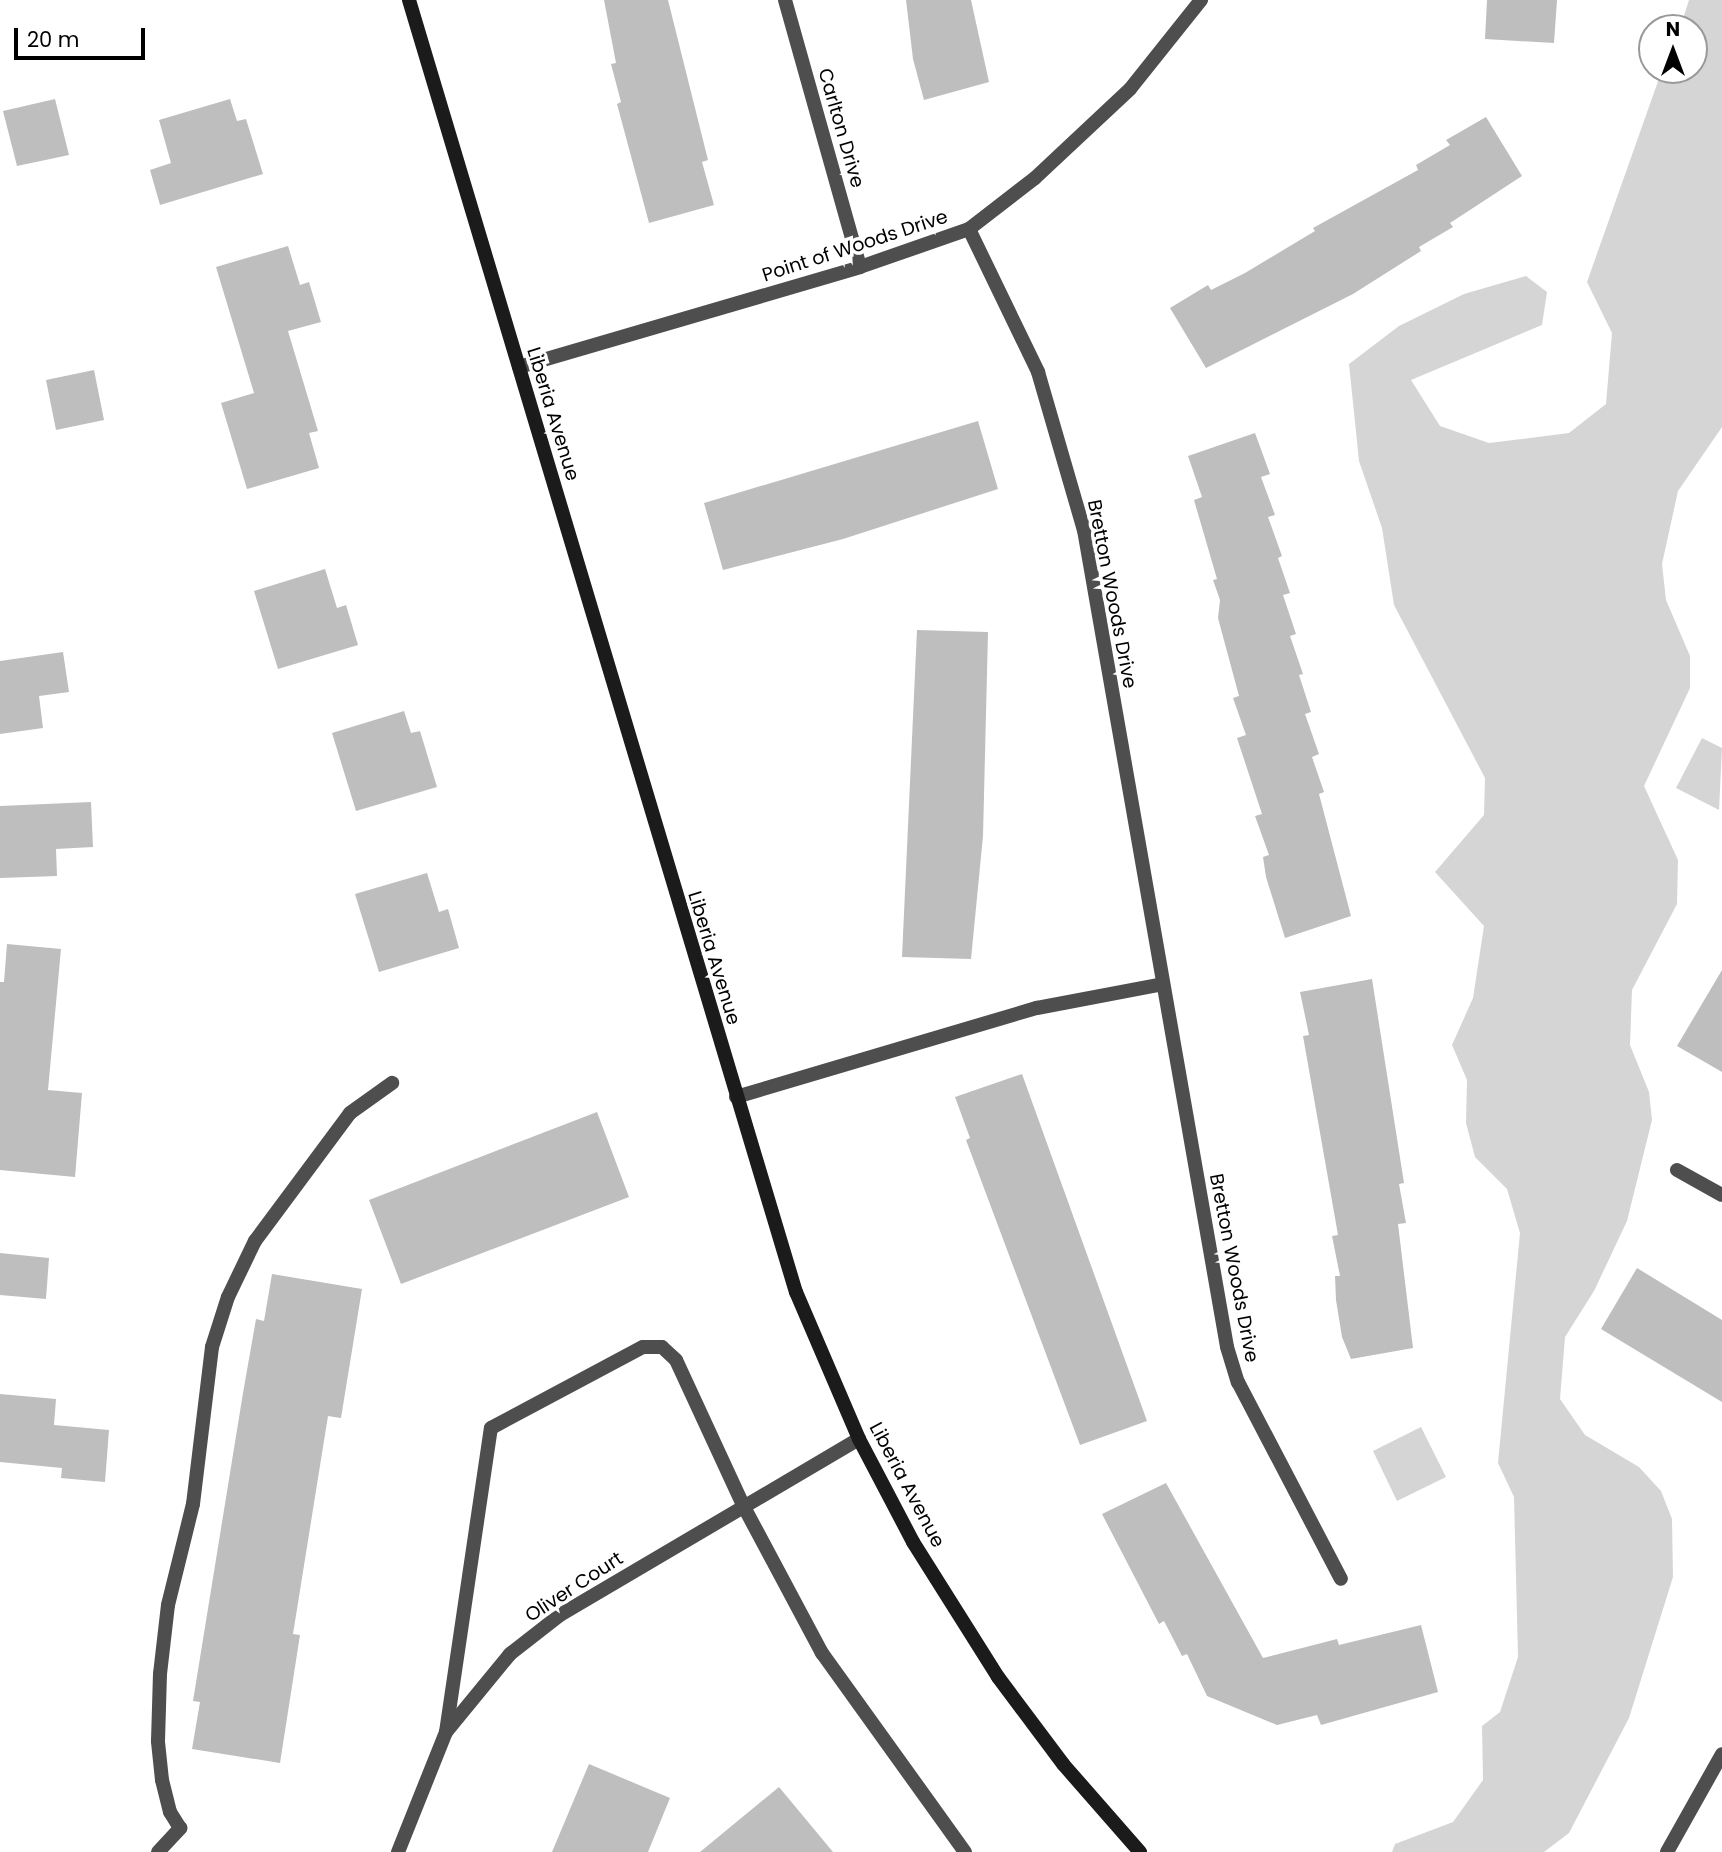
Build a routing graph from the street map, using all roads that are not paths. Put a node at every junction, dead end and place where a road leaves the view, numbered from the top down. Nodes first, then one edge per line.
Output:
1 (409, 0) edge
2 (785, 0) edge
3 (1201, 0) edge
4 (969, 229) junction
5 (860, 267) junction
6 (519, 367) junction
7 (1163, 984) junction
8 (392, 1083) dead end
9 (736, 1097) junction
10 (1677, 1170) dead end
11 (1722, 1195) edge
12 (859, 1439) junction
13 (744, 1507) junction
14 (1341, 1579) dead end
15 (446, 1732) junction
16 (1722, 1754) edge
17 (158, 1852) edge
18 (398, 1852) edge
19 (965, 1852) edge
20 (1140, 1852) edge
21 (1667, 1852) edge

1 - 6 main road, Liberia Avenue
2 - 5 street, Carlton Drive
3 - 4 street, Point of Woods Drive
4 - 5 street, Point of Woods Drive
4 - 7 street, Bretton Woods Drive
5 - 6 street, Point of Woods Drive
6 - 9 main road, Liberia Avenue
7 - 9 street
7 - 14 street, Bretton Woods Drive
8 - 17 street
9 - 12 main road, Liberia Avenue
10 - 11 street
12 - 13 street, Oliver Court
12 - 20 main road, Liberia Avenue
13 - 15 street, Oliver Court
13 - 15 street
13 - 19 street
15 - 18 street, Oliver Court
16 - 21 street

